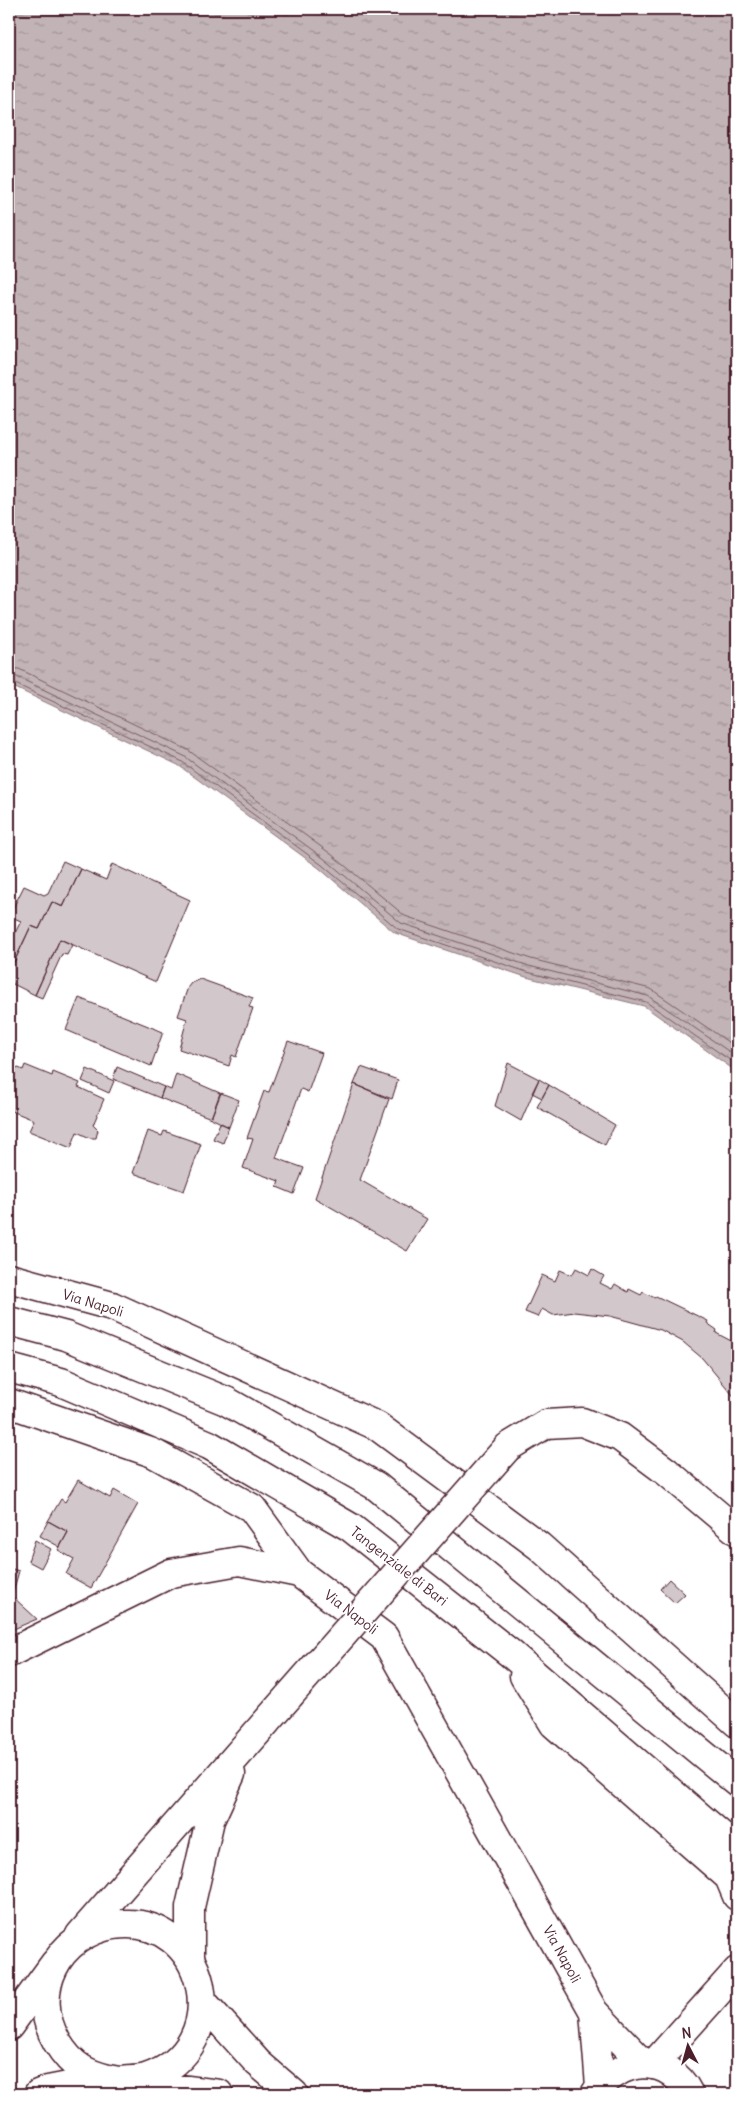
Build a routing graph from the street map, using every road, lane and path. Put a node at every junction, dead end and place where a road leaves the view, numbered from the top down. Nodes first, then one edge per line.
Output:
1 (9, 1278) edge
2 (9, 1321) edge
3 (9, 1368) edge
4 (9, 1403) edge
5 (737, 1531) edge
6 (298, 1573) junction
7 (9, 1652) edge
8 (510, 1653) junction
9 (737, 1723) edge
10 (242, 1748) junction
11 (737, 1782) edge
12 (737, 1849) edge
13 (737, 1896) edge
14 (77, 1939) junction
15 (190, 1958) junction
16 (58, 1960) junction
17 (737, 1971) edge
18 (203, 2002) junction
19 (594, 2012) junction
20 (9, 2026) edge
21 (649, 2065) junction
22 (112, 2080) junction
23 (597, 2090) edge
24 (38, 2094) edge
25 (220, 2094) edge
26 (294, 2094) edge
27 (689, 2094) edge

1 - 9 main road, Via Napoli
2 - 11 main road
3 - 8 main road, Tangenziale di Bari
4 - 6 main road, Via Napoli
5 - 10 main road, bridge
6 - 7 main road
6 - 19 main road, Via Napoli
8 - 12 main road, Tangenziale di Bari
8 - 13 main road
10 - 14 main road
10 - 15 main road
14 - 15 main road
14 - 16 main road
15 - 18 main road
16 - 20 main road
16 - 22 main road
17 - 21 main road
18 - 22 main road
18 - 26 main road
19 - 21 main road, Via Napoli
19 - 23 main road, Via Napoli
21 - 23 main road
21 - 27 main road, Via Napoli
22 - 24 main road
22 - 25 main road

